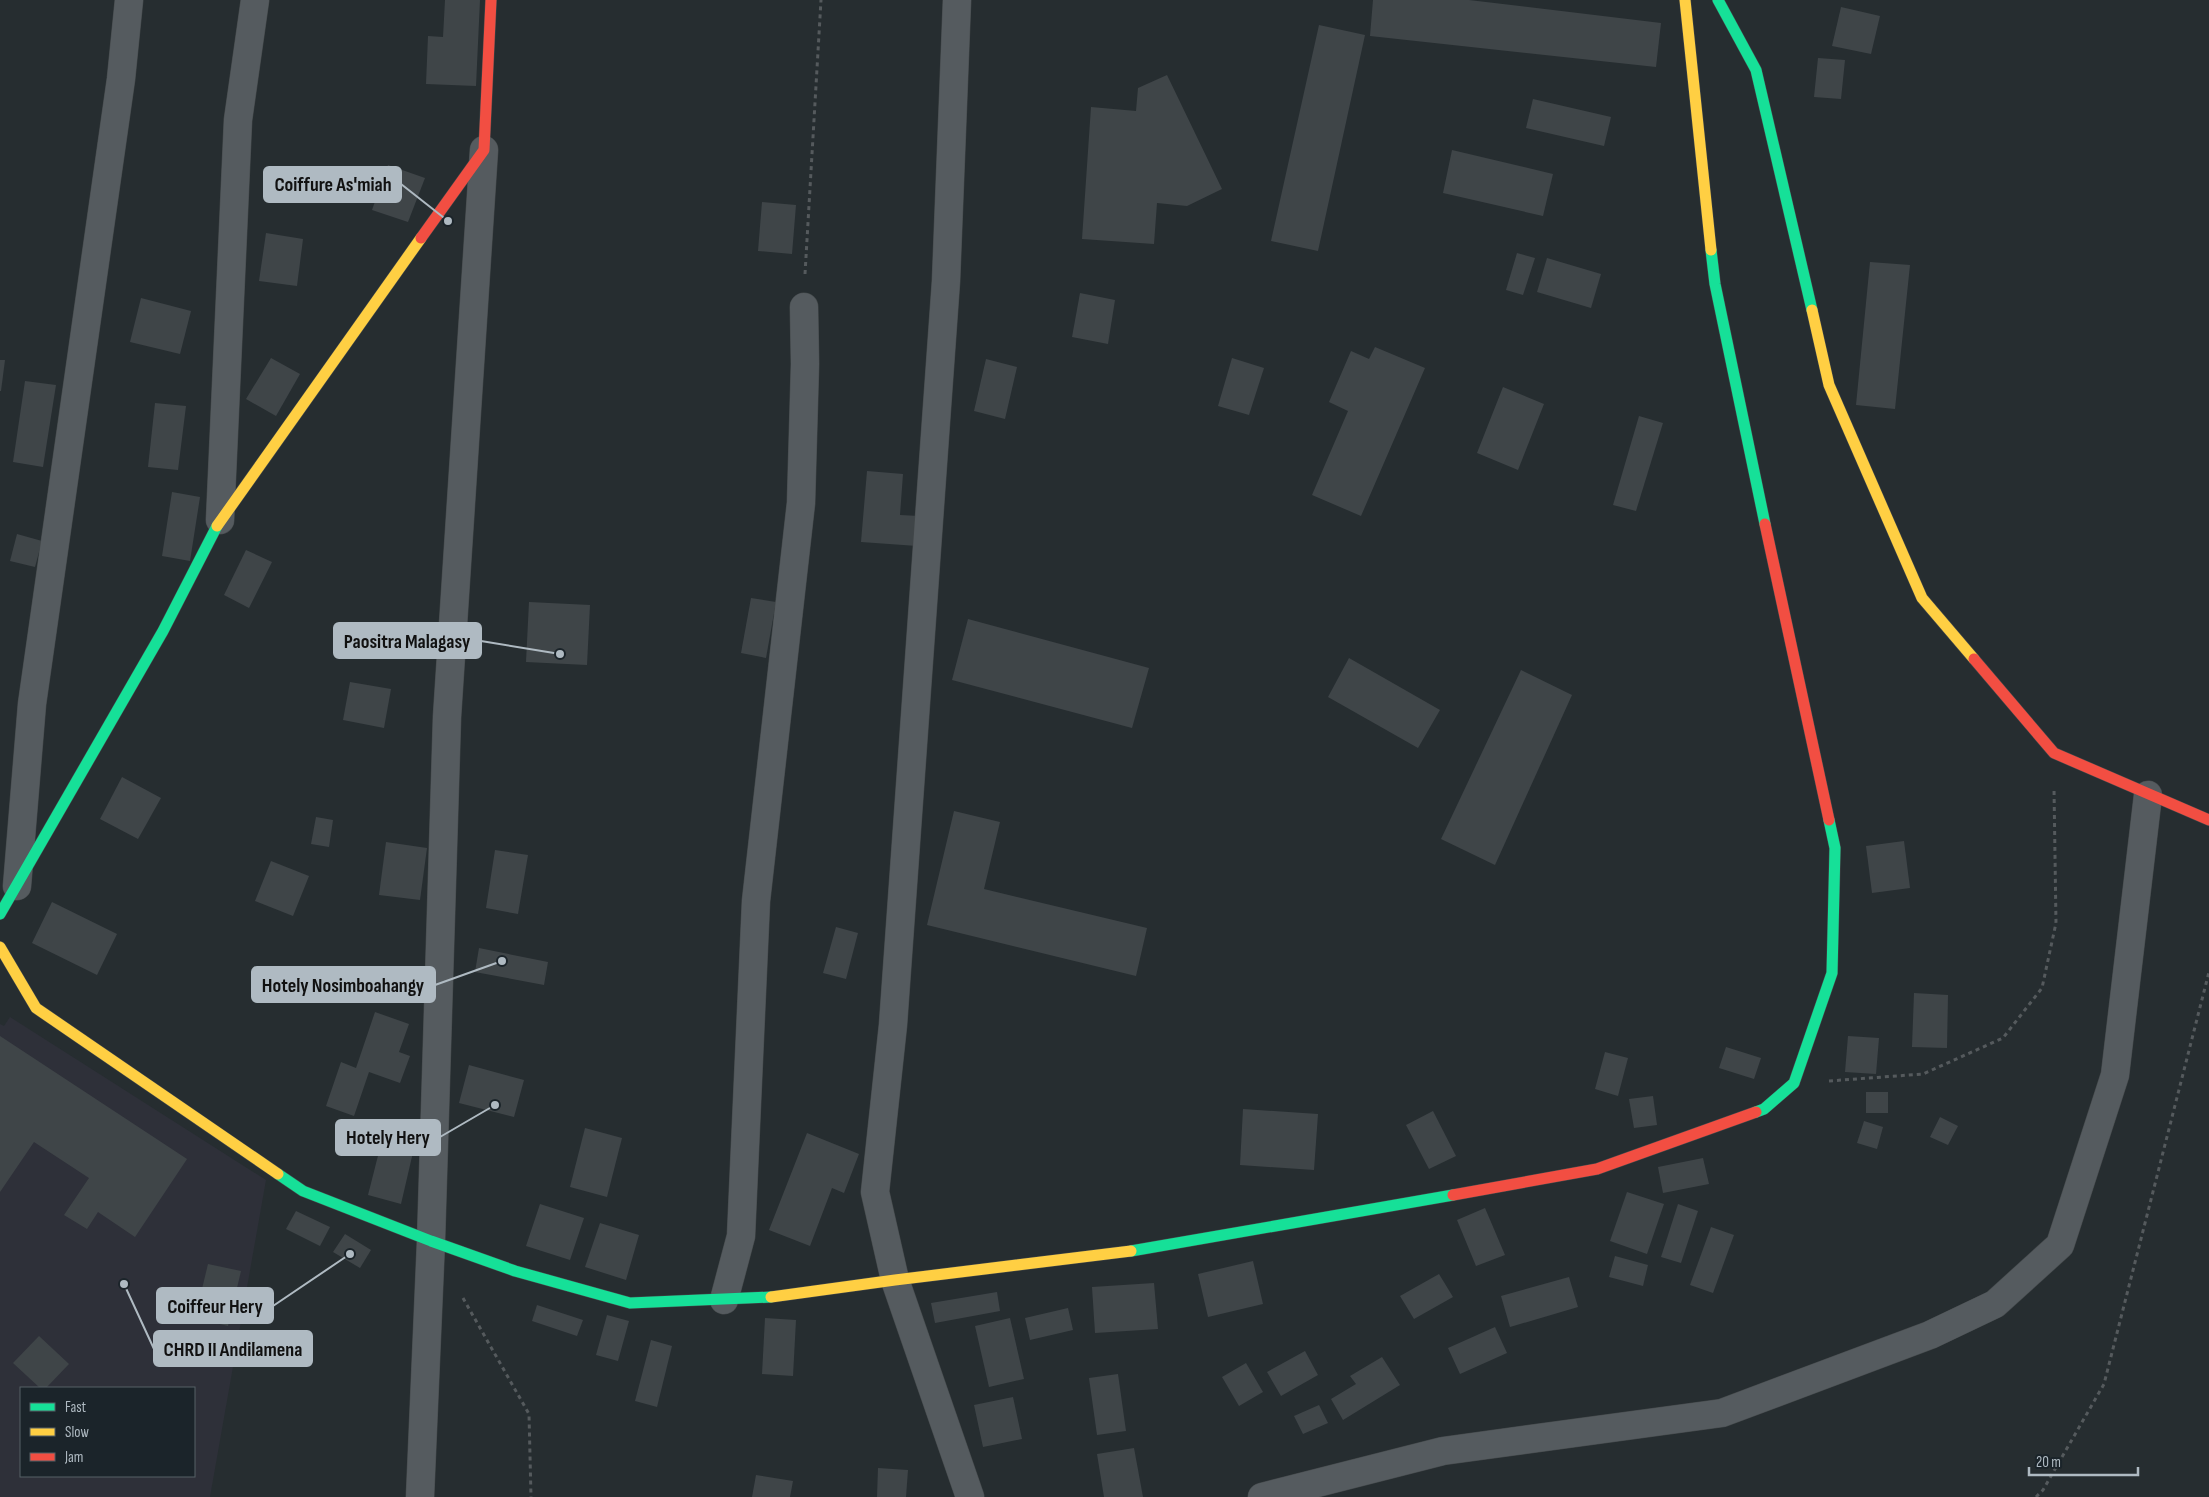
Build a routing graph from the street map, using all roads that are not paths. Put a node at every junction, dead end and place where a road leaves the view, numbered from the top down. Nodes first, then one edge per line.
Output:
1 (129, 0) edge
2 (255, 0) edge
3 (491, 0) edge
4 (957, 0) edge
5 (1681, 0) edge
6 (1718, 0) edge
7 (484, 150) junction
8 (804, 307) road end
9 (220, 520) junction
10 (2148, 795) junction
11 (2209, 820) edge
12 (17, 886) junction
13 (0, 914) edge
14 (0, 947) edge
15 (431, 1241) junction
16 (895, 1280) junction
17 (724, 1300) junction
18 (420, 1497) edge
19 (970, 1497) edge
20 (1262, 1497) edge

1 - 12 street
2 - 9 street
3 - 7 street
4 - 16 street
5 - 16 street
6 - 10 street
7 - 9 street
7 - 15 street
8 - 17 street
9 - 12 street
10 - 11 street
10 - 20 street
12 - 13 street
14 - 15 street
15 - 17 street
15 - 18 street
16 - 17 street
16 - 19 street

